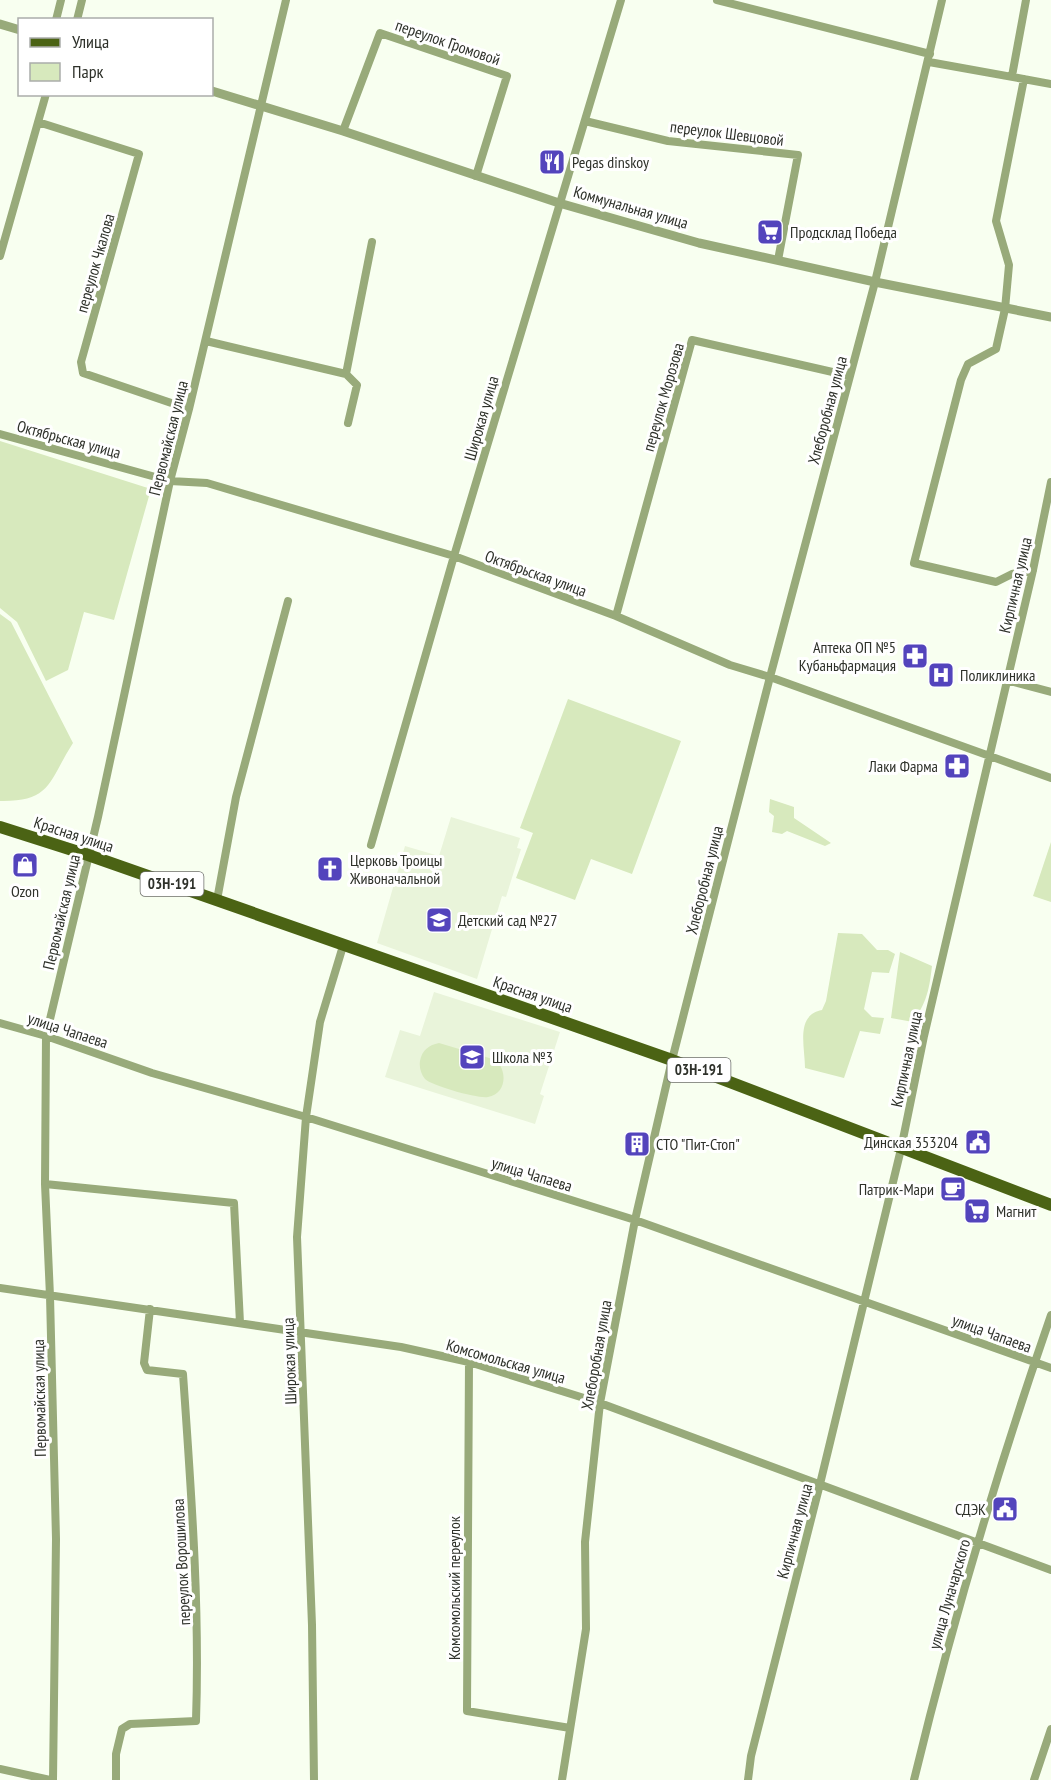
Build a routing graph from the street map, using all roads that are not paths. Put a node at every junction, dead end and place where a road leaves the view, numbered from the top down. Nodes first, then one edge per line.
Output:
1 (61, 0) edge
2 (82, 0) edge
3 (286, 0) edge
4 (621, 0) edge
5 (717, 0) edge
6 (942, 0) edge
7 (1026, 0) edge
8 (56, 18) edge
9 (78, 18) edge
10 (0, 24) edge
11 (18, 29) edge
12 (929, 58) junction
13 (1012, 76) junction
14 (1024, 79) junction
15 (1051, 84) edge
16 (213, 91) edge
17 (45, 96) edge
18 (262, 107) junction
19 (585, 121) junction
20 (38, 122) junction
21 (344, 131) junction
22 (476, 176) junction
23 (559, 203) junction
24 (2, 242) edge
25 (372, 242) dead end
26 (0, 256) edge
27 (778, 260) junction
28 (875, 282) junction
29 (1005, 309) junction
30 (1051, 317) edge
31 (206, 341) junction
32 (346, 374) junction
33 (850, 376) junction
34 (189, 409) junction
35 (348, 423) dead end
36 (0, 434) edge
37 (170, 481) junction
38 (1051, 482) edge
39 (454, 556) junction
40 (1034, 570) junction
41 (288, 602) dead end
42 (616, 616) junction
43 (770, 677) junction
44 (1006, 680) junction
45 (1051, 692) edge
46 (989, 756) junction
47 (1051, 778) edge
48 (0, 827) edge
49 (372, 845) dead end
50 (88, 855) junction
51 (216, 900) junction
52 (343, 946) junction
53 (0, 1023) edge
54 (46, 1036) junction
55 (672, 1060) junction
56 (306, 1117) junction
57 (901, 1149) junction
58 (45, 1184) junction
59 (1051, 1205) edge
60 (635, 1220) junction
61 (0, 1288) edge
62 (50, 1296) junction
63 (864, 1301) junction
64 (150, 1309) junction
65 (1051, 1315) edge
66 (240, 1323) junction
67 (301, 1333) junction
68 (469, 1362) junction
69 (1034, 1363) junction
70 (1051, 1368) edge
71 (600, 1403) junction
72 (820, 1484) junction
73 (978, 1542) junction
74 (1051, 1570) edge
75 (570, 1728) junction
76 (1051, 1729) edge
77 (0, 1769) edge
78 (51, 1780) edge
79 (116, 1780) edge
80 (314, 1780) edge
81 (562, 1780) edge
82 (748, 1780) edge
83 (914, 1780) edge
84 (1034, 1780) edge

1 - 8 street
2 - 9 street
3 - 18 street, Первомайская улица
4 - 19 street, Широкая улица
5 - 12 street
6 - 12 street, Хлеборобная улица
7 - 13 street
10 - 11 street
12 - 13 street
12 - 28 street, Хлеборобная улица
13 - 14 street
14 - 15 street
14 - 29 street
16 - 18 street, Коммунальная улица
17 - 20 street
18 - 21 street, Коммунальная улица
18 - 31 street, Первомайская улица
19 - 23 street, Широкая улица
19 - 27 street, переулок Шевцовой
20 - 24 street
20 - 34 street, переулок Чкалова
21 - 22 street, Коммунальная улица
21 - 22 street, переулок Громовой
22 - 23 street, Коммунальная улица
23 - 27 street, Коммунальная улица
23 - 39 street, Широкая улица
24 - 26 street
25 - 32 street
27 - 28 street, Коммунальная улица
28 - 29 street, Коммунальная улица
28 - 33 street, Хлеборобная улица
29 - 30 street, Коммунальная улица
29 - 40 street
31 - 32 street
31 - 34 street, Первомайская улица
32 - 35 street
33 - 42 street, переулок Морозова
33 - 43 street, Хлеборобная улица
34 - 37 street, Первомайская улица
36 - 37 street, Октябрьская улица
37 - 39 street, Октябрьская улица
37 - 50 street, Первомайская улица
38 - 40 street, Кирпичная улица
39 - 42 street, Октябрьская улица
39 - 49 street, Широкая улица
40 - 44 street, Кирпичная улица
41 - 51 street
42 - 43 street, Октябрьская улица
43 - 46 street, Октябрьская улица
43 - 55 street, Хлеборобная улица
44 - 45 street
44 - 46 street, Кирпичная улица
46 - 47 street, Октябрьская улица
46 - 57 street, Кирпичная улица
48 - 50 main road, Красная улица / 03Н-191
50 - 51 main road, Красная улица / 03Н-191
50 - 54 street, Первомайская улица
51 - 52 main road, Красная улица / 03Н-191
52 - 55 main road, Красная улица / 03Н-191
52 - 56 street, Широкая улица
53 - 54 street, улица Чапаева
54 - 56 street, улица Чапаева
54 - 58 street, Первомайская улица
55 - 57 main road, Красная улица / 03Н-191
55 - 60 street, Хлеборобная улица
56 - 60 street, улица Чапаева
56 - 67 street, Широкая улица
57 - 59 main road, Красная улица / 03Н-191
57 - 63 street, Кирпичная улица
58 - 62 street, Первомайская улица
58 - 66 street
60 - 63 street, улица Чапаева
60 - 71 street, Хлеборобная улица
61 - 62 street, Комсомольская улица
62 - 64 street, Комсомольская улица
62 - 78 street, Первомайская улица
63 - 69 street, улица Чапаева
63 - 72 street, Кирпичная улица
64 - 66 street, Комсомольская улица
64 - 79 street, переулок Ворошилова
65 - 69 street, улица Луначарского
66 - 67 street, Комсомольская улица
67 - 68 street, Комсомольская улица
67 - 80 street, Широкая улица
68 - 71 street, Комсомольская улица
68 - 75 street, Комсомольский переулок
69 - 70 street, улица Чапаева
69 - 73 street, улица Луначарского
71 - 72 street, Комсомольская улица
71 - 75 street, Хлеборобная улица
72 - 73 street, Комсомольская улица
72 - 82 street, Кирпичная улица
73 - 74 street, Комсомольская улица
73 - 83 street, улица Луначарского
75 - 81 street, Хлеборобная улица
76 - 84 street
77 - 78 street

